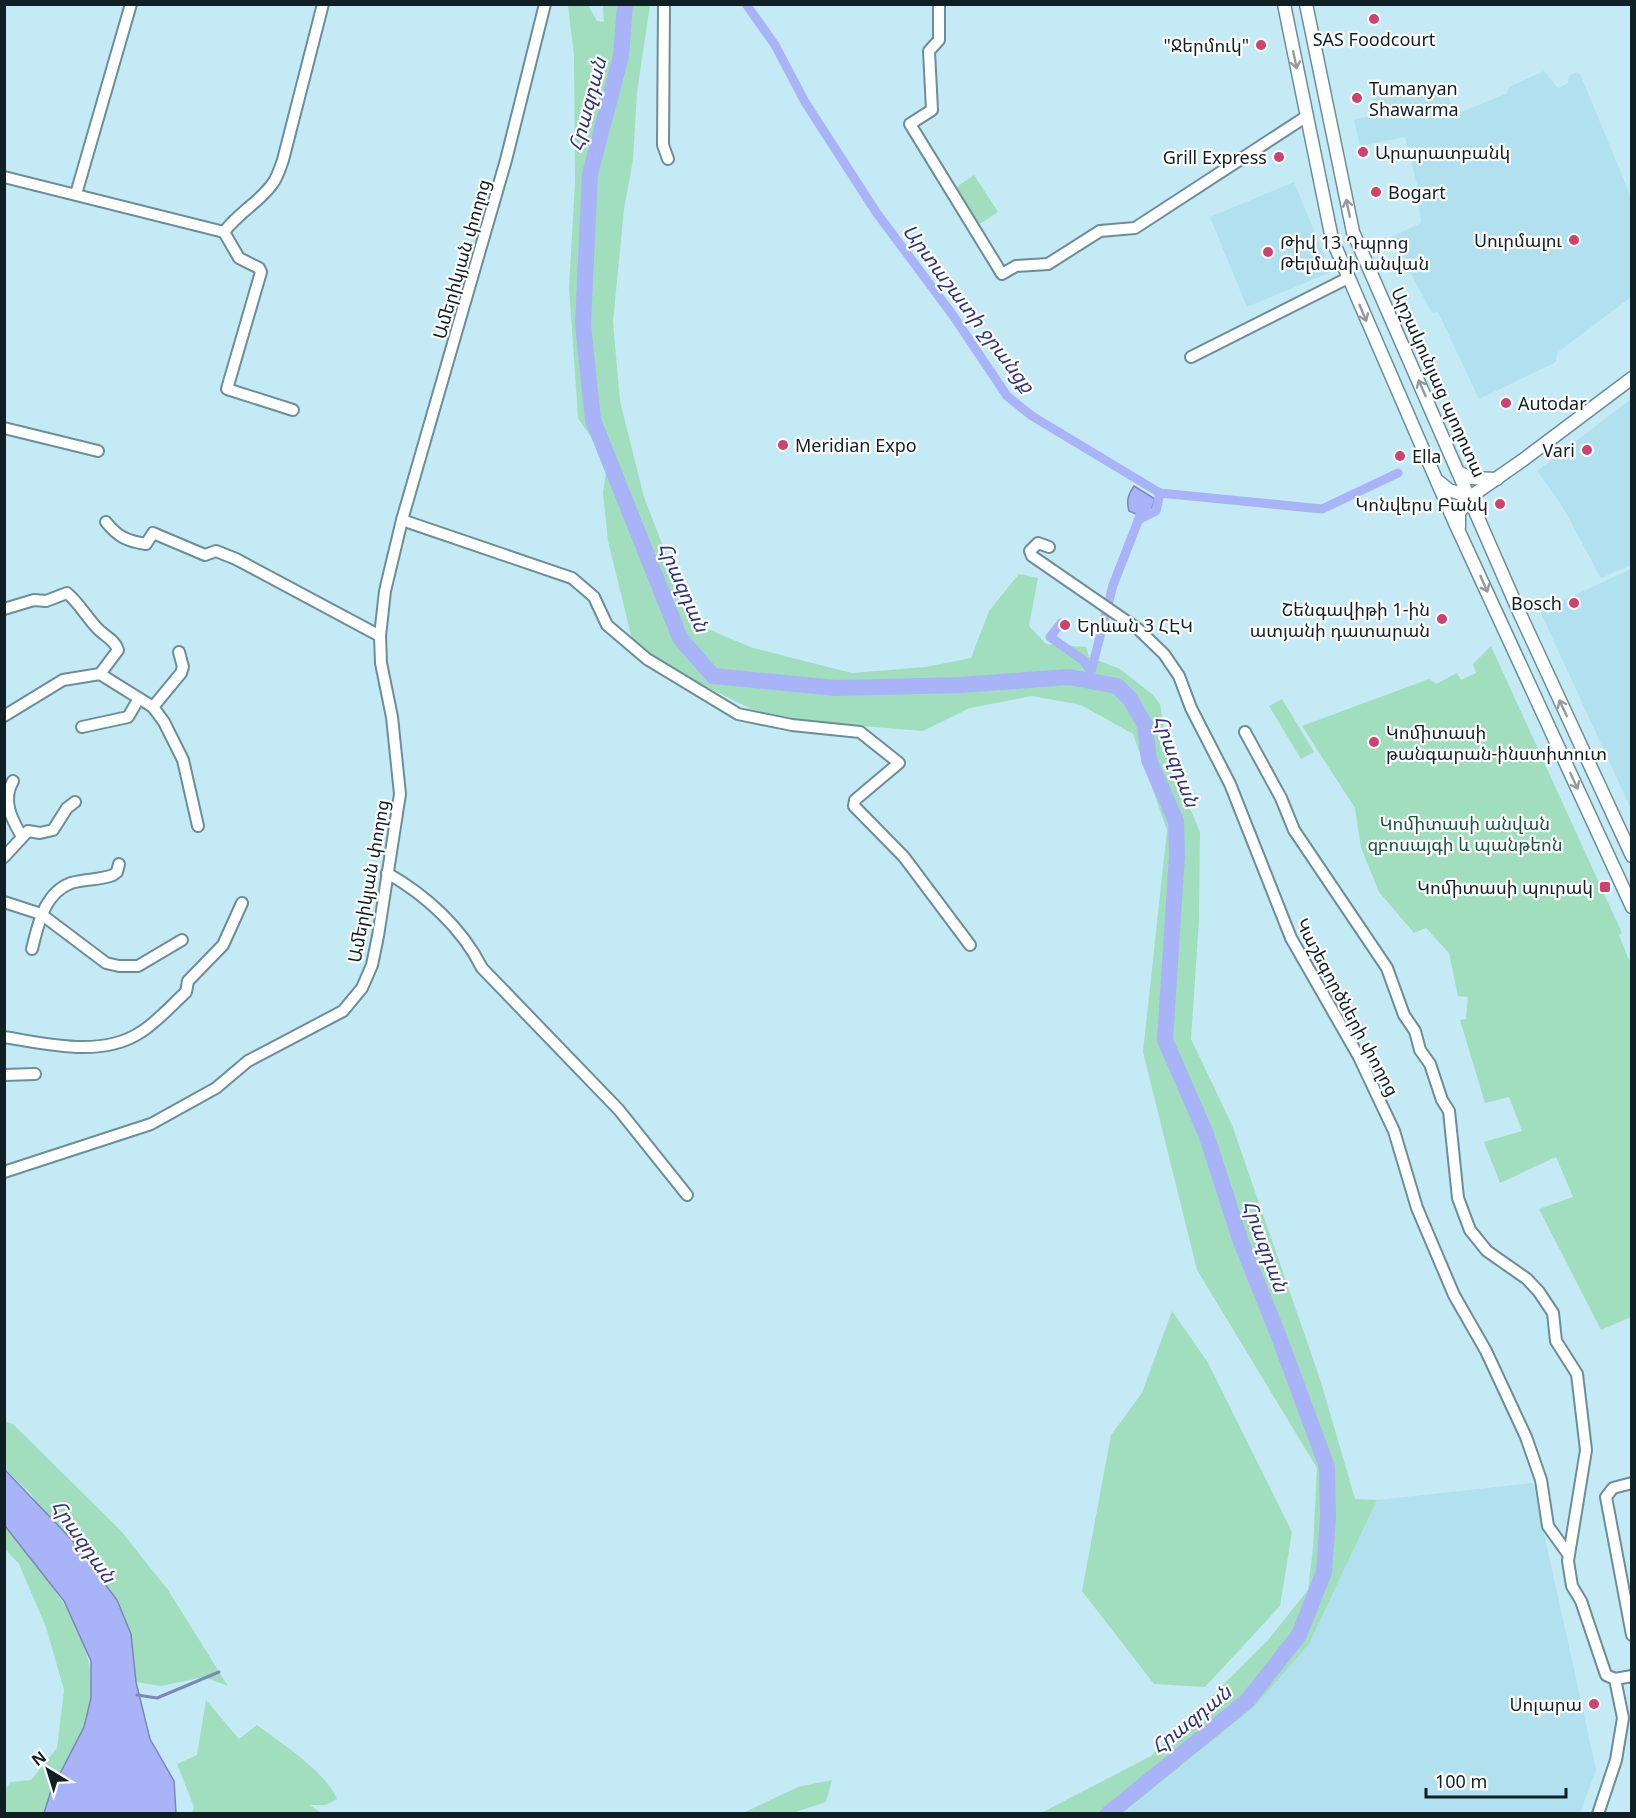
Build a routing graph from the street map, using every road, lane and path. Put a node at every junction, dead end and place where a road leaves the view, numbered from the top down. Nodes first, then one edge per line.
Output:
1 (131, 4) edge
2 (323, 4) edge
3 (545, 4) edge
4 (664, 4) edge
5 (939, 4) edge
6 (1284, 4) edge
7 (1306, 4) edge
8 (1307, 116) junction
9 (668, 159) dead end
10 (4, 177) edge
11 (76, 194) junction
12 (224, 232) junction
13 (1353, 232) junction
14 (1332, 239) junction
15 (1348, 278) junction
16 (1191, 357) dead end
17 (1632, 378) edge
18 (293, 410) dead end
19 (4, 428) edge
20 (98, 451) dead end
21 (1458, 472) junction
22 (1437, 480) junction
23 (1493, 482) junction
24 (1470, 497) junction
25 (402, 520) junction
26 (106, 522) dead end
27 (1460, 531) junction
28 (1049, 547) dead end
29 (4, 609) edge
30 (380, 636) junction
31 (179, 652) dead end
32 (100, 674) junction
33 (138, 700) junction
34 (153, 707) junction
35 (4, 716) edge
36 (82, 727) dead end
37 (1245, 732) dead end
38 (13, 781) dead end
39 (75, 802) dead end
40 (198, 826) dead end
41 (21, 835) junction
42 (1632, 856) edge
43 (4, 857) edge
44 (119, 864) dead end
45 (387, 873) junction
46 (4, 902) edge
47 (242, 903) dead end
48 (1632, 907) edge
49 (41, 915) junction
50 (182, 940) dead end
51 (970, 945) dead end
52 (32, 950) dead end
53 (4, 1037) edge
54 (35, 1074) dead end
55 (4, 1075) edge
56 (4, 1173) edge
57 (687, 1195) dead end
58 (1632, 1483) edge
59 (1568, 1554) junction
60 (1632, 1635) edge
61 (1632, 1676) edge
62 (1615, 1679) junction
63 (1598, 1814) edge

1 - 11 street
2 - 12 street
3 - 25 street, Ամերիկյան փողոց
4 - 9 street
5 - 8 street
6 -> 8 main road
13 -> 7 main road, Արշակունյաց պողոտա
8 - 14 main road
10 - 11 street
11 - 12 street
12 - 18 street
13 - 14 main road
21 -> 13 main road, Արշակունյաց պողոտա
14 - 15 main road
15 - 16 street
15 -> 22 main road
17 - 23 main road
19 - 20 street
21 - 23 main road
21 - 24 main road, Արշակունյաց պողոտա
22 - 24 main road
22 - 27 main road
23 - 24 main road
24 - 27 main road
42 -> 24 main road, Արշակունյաց պողոտա
25 - 30 street, Ամերիկյան փողոց
25 - 51 street
26 - 30 street
27 -> 48 main road
28 - 59 street, Կաշեգործների փողոց
29 - 32 street
30 - 45 street, Ամերիկյան փողոց
31 - 34 street
32 - 33 street
32 - 35 street
33 - 34 street
33 - 36 street
34 - 40 street
37 - 59 street, Կաշեգործների փողոց
38 - 41 street
39 - 41 street
41 - 43 street
44 - 49 street
45 - 56 street, Ամերիկյան փողոց
45 - 57 street
46 - 49 street
47 - 53 street
49 - 50 street
49 - 52 street
54 - 55 street
58 - 60 street
59 - 62 street, Կաշեգործների փողոց
61 - 62 street
62 - 63 street

